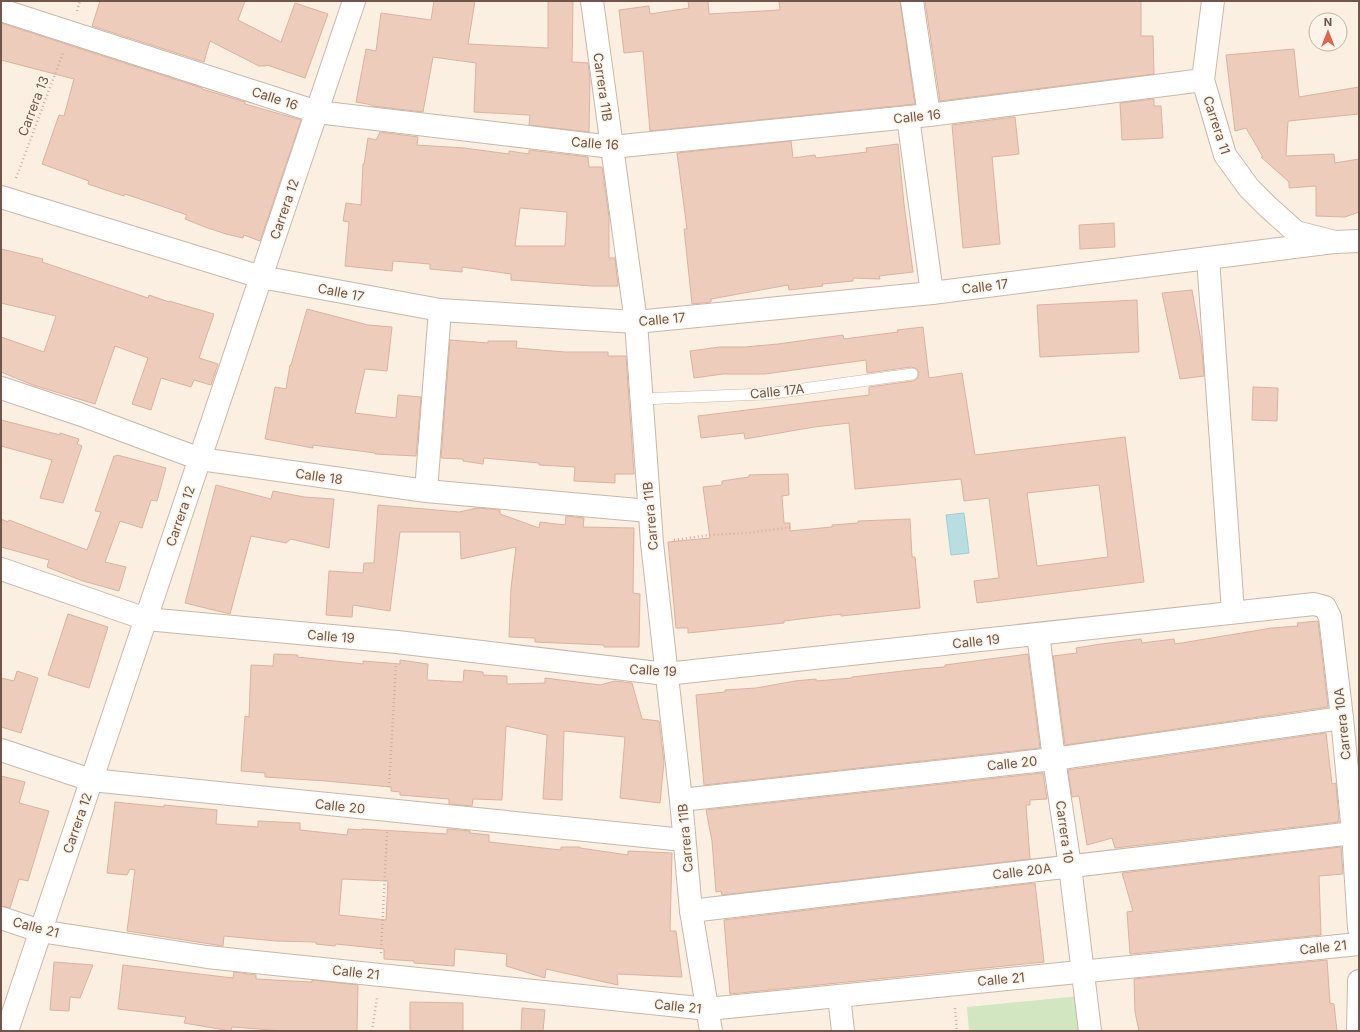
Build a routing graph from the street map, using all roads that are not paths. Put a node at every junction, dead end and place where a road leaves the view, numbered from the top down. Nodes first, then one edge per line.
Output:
1 (354, 1) edge
2 (592, 1) edge
3 (912, 1) edge
4 (1213, 1) edge
5 (1, 10) edge
6 (1203, 80) junction
7 (317, 112) junction
8 (918, 116) junction
9 (612, 147) junction
10 (5, 199) edge
11 (1359, 241) edge
12 (1335, 242) junction
13 (1208, 258) junction
14 (261, 277) junction
15 (932, 293) junction
16 (440, 310) junction
17 (636, 322) junction
18 (912, 374) dead end
19 (1, 388) edge
20 (641, 399) junction
21 (200, 459) junction
22 (426, 491) junction
23 (649, 511) junction
24 (1, 569) edge
25 (1233, 612) junction
26 (1330, 617) joint
27 (146, 619) junction
28 (1038, 634) junction
29 (666, 674) junction
30 (1342, 718) junction
31 (1, 750) edge
32 (1054, 759) junction
33 (91, 780) junction
34 (681, 800) junction
35 (1353, 833) junction
36 (684, 840) junction
37 (1070, 866) junction
38 (691, 911) junction
39 (1, 918) edge
40 (1359, 928) edge
41 (40, 931) junction
42 (1359, 944) edge
43 (1082, 972) junction
44 (1359, 981) edge
45 (839, 996) junction
46 (708, 1009) junction
47 (7, 1031) edge
48 (711, 1031) edge
49 (843, 1031) edge
50 (1090, 1031) edge
51 (1358, 1031) edge

1 - 7 street, Carrera 12
2 - 9 street, Carrera 11B
3 - 8 street
4 - 6 street, Carrera 11
5 - 7 street, Calle 16
6 - 8 street, Calle 16
6 - 12 street, Carrera 11
7 - 9 street, Calle 16
7 - 14 street, Carrera 12
8 - 9 street, Calle 16
8 - 15 street
9 - 17 street, Carrera 11B
10 - 14 street, Calle 17
11 - 12 street
12 - 13 street, Calle 17
13 - 15 street, Calle 17
13 - 25 street
14 - 16 street, Calle 17
14 - 21 street, Carrera 12
15 - 17 street, Calle 17
16 - 17 street, Calle 17
16 - 22 street
17 - 20 street, Carrera 11B
18 - 20 lane, Calle 17A
19 - 21 street, Calle 18
20 - 23 street, Carrera 11B
21 - 22 street, Calle 18
21 - 27 street, Carrera 12
22 - 23 street, Calle 18
23 - 29 street, Carrera 11B
24 - 27 street, Calle 19
25 - 26 street, Calle 19
25 - 28 street, Calle 19
26 - 30 street, Carrera 10A
27 - 29 street, Calle 19
27 - 33 street, Carrera 12
28 - 29 street, Calle 19
28 - 32 street, Carrera 10
29 - 34 street, Carrera 11B
30 - 32 street, Calle 20
30 - 35 street, Carrera 10A
31 - 33 street, Calle 20
32 - 34 street, Calle 20
32 - 37 street, Carrera 10
33 - 36 street, Calle 20
33 - 41 street, Carrera 12
34 - 36 street, Carrera 11B
35 - 37 street, Calle 20A
35 - 40 street, Carrera 10A
36 - 38 street, Carrera 11B
37 - 38 street, Calle 20A
37 - 43 street, Carrera 10
38 - 46 street, Carrera 11B
39 - 41 street, Calle 21
41 - 46 street, Calle 21
41 - 47 street, Carrera 12
42 - 43 street, Calle 21
43 - 45 street, Calle 21
43 - 50 street, Carrera 10
44 - 51 street
45 - 46 street, Calle 21
45 - 49 street
46 - 48 street, Carrera 11B

